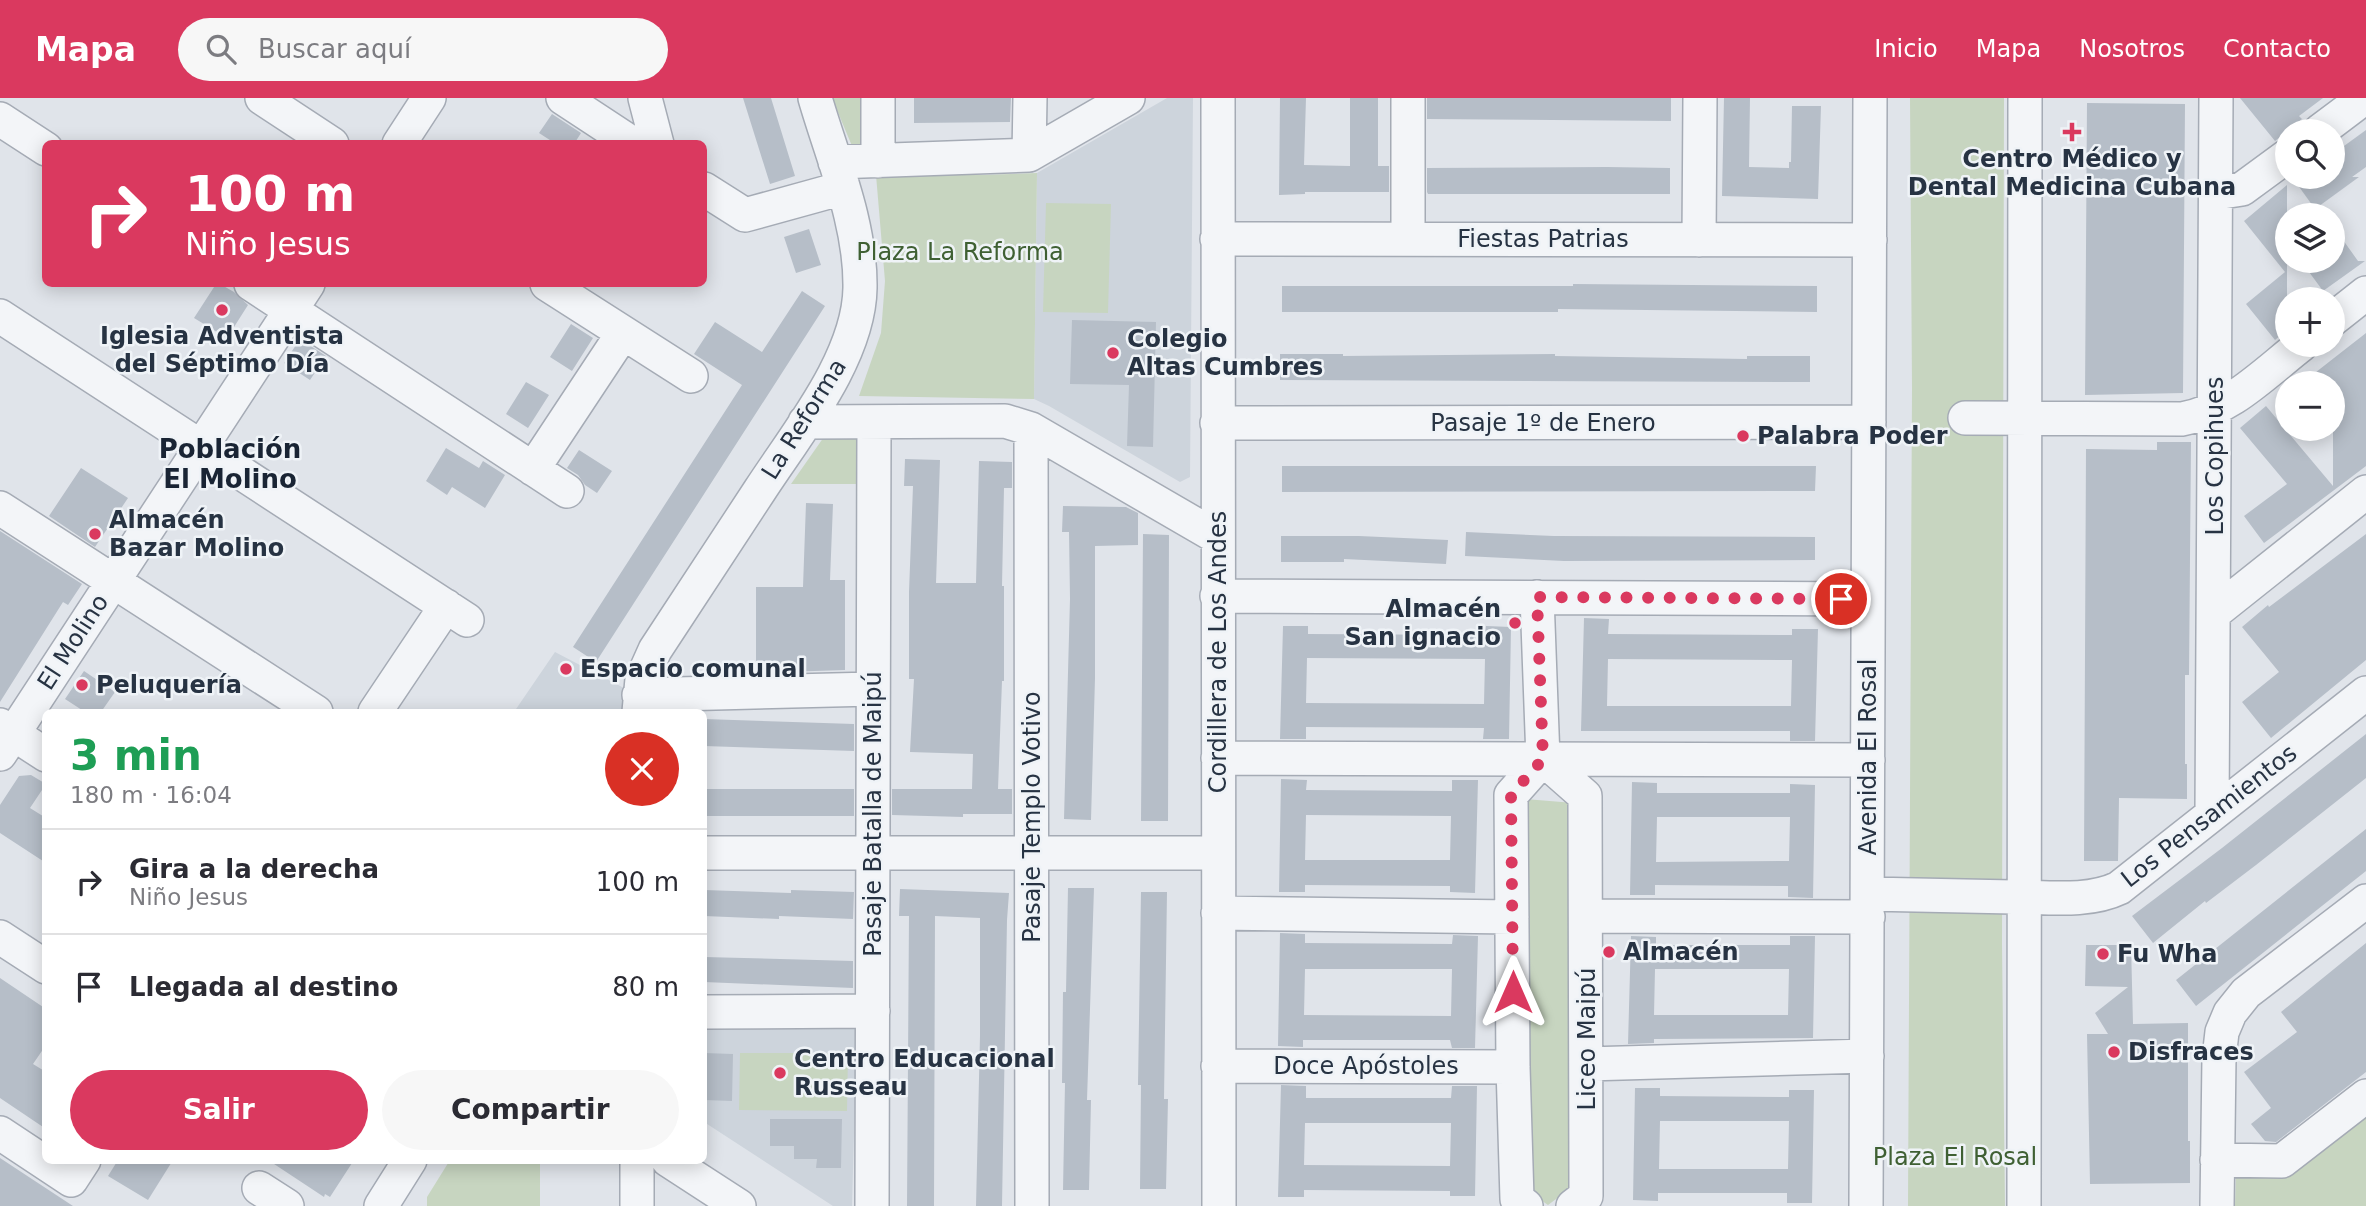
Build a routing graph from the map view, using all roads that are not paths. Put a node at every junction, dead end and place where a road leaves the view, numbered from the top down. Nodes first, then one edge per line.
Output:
1 (262, 98) edge
2 (429, 98) edge
3 (563, 98) edge
4 (645, 98) edge
5 (815, 98) edge
6 (878, 98) edge
7 (1030, 98) edge
8 (1128, 98) edge
9 (1217, 98) edge
10 (1408, 98) edge
11 (1700, 98) edge
12 (1870, 98) edge
13 (2025, 98) edge
14 (2216, 98) edge
15 (2364, 98) edge
16 (0, 119) edge
17 (2336, 119) edge
18 (326, 140) edge
19 (402, 140) edge
20 (627, 140) edge
21 (656, 140) edge
22 (42, 146) edge
23 (1029, 155) junction
24 (878, 161) junction
25 (2275, 165) edge
26 (839, 175) junction
27 (707, 191) edge
28 (2216, 193) junction
29 (1217, 239) junction
30 (1408, 239) junction
31 (1699, 240) junction
32 (1870, 240) junction
33 (261, 287) edge
34 (552, 287) edge
35 (2366, 293) edge
36 (299, 297) edge
37 (2345, 310) edge
38 (0, 316) edge
39 (623, 333) junction
40 (2286, 357) edge
41 (691, 376) dead end
42 (2215, 408) junction
43 (1965, 418) dead end
44 (2025, 419) junction
45 (805, 422) junction
46 (1869, 422) junction
47 (874, 423) junction
48 (1217, 423) junction
49 (1031, 429) junction
50 (201, 447) junction
51 (533, 469) junction
52 (567, 491) dead end
53 (2366, 492) edge
54 (0, 508) edge
55 (1217, 537) junction
56 (113, 581) junction
57 (1217, 596) junction
58 (1537, 597) junction
59 (1868, 599) junction
60 (2214, 613) junction
61 (873, 689) junction
62 (2366, 693) edge
63 (639, 703) edge
64 (311, 709) edge
65 (377, 709) edge
66 (4, 738) edge
67 (42, 753) edge
68 (1218, 758) junction
69 (1543, 759) junction
70 (1868, 760) junction
71 (2213, 814) junction
72 (707, 853) edge
73 (873, 853) junction
74 (1031, 853) junction
75 (1218, 853) junction
76 (2024, 897) junction
77 (2366, 901) edge
78 (1868, 906) junction
79 (1218, 913) junction
80 (1587, 916) junction
81 (1512, 917) junction
82 (0, 937) edge
83 (42, 964) edge
84 (873, 1011) junction
85 (707, 1012) edge
86 (1867, 1056) junction
87 (1587, 1064) junction
88 (1218, 1066) junction
89 (1513, 1067) junction
90 (2366, 1096) edge
91 (0, 1133) edge
92 (42, 1153) edge
93 (2217, 1160) junction
94 (638, 1164) edge
95 (674, 1164) edge
96 (259, 1188) dead end
97 (288, 1206) edge
98 (637, 1206) edge
99 (739, 1206) edge
100 (872, 1206) edge
101 (1032, 1206) edge
102 (1219, 1206) edge
103 (1526, 1206) edge
104 (1573, 1206) edge
105 (1866, 1206) edge
106 (2024, 1206) edge
107 (2031, 1206) edge
108 (2199, 1206) edge
109 (2217, 1206) edge

1 - 18 street
2 - 19 street
3 - 20 street
4 - 21 street
5 - 26 street, La Reforma
6 - 24 street
7 - 23 street
8 - 23 street
9 - 29 street, Cordillera de Los Andes
10 - 30 street
11 - 31 street
12 - 32 street, Avenida El Rosal
13 - 44 street
14 - 28 street, Los Copihues
15 - 17 street
16 - 22 street
23 - 24 street
24 - 26 street
25 - 28 street
26 - 27 street
26 - 45 street, La Reforma
28 - 42 street, Los Copihues
29 - 30 street, Fiestas Patrias
29 - 48 street, Cordillera de Los Andes
30 - 31 street, Fiestas Patrias
31 - 32 street, Fiestas Patrias
32 - 46 street, Avenida El Rosal
33 - 36 street
34 - 39 street
35 - 37 street
36 - 50 street, El Molino
36 - 51 street
38 - 50 street
39 - 41 street
39 - 51 street
40 - 42 street
42 - 44 street
42 - 60 street, Los Copihues
43 - 44 street
44 - 76 street
45 - 47 street
45 - 63 street, La Reforma
46 - 48 street, Pasaje 1º de Enero
46 - 59 street, Avenida El Rosal
47 - 49 street
47 - 61 street, Pasaje Batalla de Maipú
48 - 55 street, Cordillera de Los Andes
49 - 55 street
49 - 74 street, Pasaje Templo Votivo
50 - 56 street, El Molino
50 - 65 street
51 - 52 street
53 - 60 street
54 - 56 street
55 - 57 street, Cordillera de Los Andes
56 - 64 street
56 - 66 street, El Molino
57 - 58 street
57 - 68 street, Cordillera de Los Andes
58 - 59 street
58 - 69 street
59 - 70 street, Avenida El Rosal
60 - 71 street, Los Copihues
61 - 63 street
61 - 73 street, Pasaje Batalla de Maipú
62 - 71 street, Los Pensamientos
66 - 67 street
68 - 69 street
68 - 75 street, Cordillera de Los Andes
69 - 70 street
69 - 80 street, Liceo Maipú
69 - 81 street
70 - 78 street, Avenida El Rosal
71 - 76 street, Los Pensamientos
72 - 73 street
73 - 74 street
73 - 84 street, Pasaje Batalla de Maipú
74 - 75 street
74 - 101 street, Pasaje Templo Votivo
75 - 79 street, Cordillera de Los Andes
76 - 78 street, Los Pensamientos
76 - 106 street
77 - 93 street
78 - 80 street, Los Pensamientos
78 - 86 street, Avenida El Rosal
79 - 81 street
79 - 88 street, Cordillera de Los Andes
80 - 87 street, Liceo Maipú
81 - 89 street
82 - 83 street
84 - 85 street
84 - 100 street, Pasaje Batalla de Maipú
86 - 87 street
86 - 105 street, Avenida El Rosal
87 - 104 street, Liceo Maipú
88 - 89 street, Doce Apóstoles
88 - 102 street, Cordillera de Los Andes
89 - 103 street
90 - 93 street
91 - 92 street
93 - 109 street
94 - 98 street
95 - 99 street
96 - 97 street
106 - 107 street
108 - 109 street

